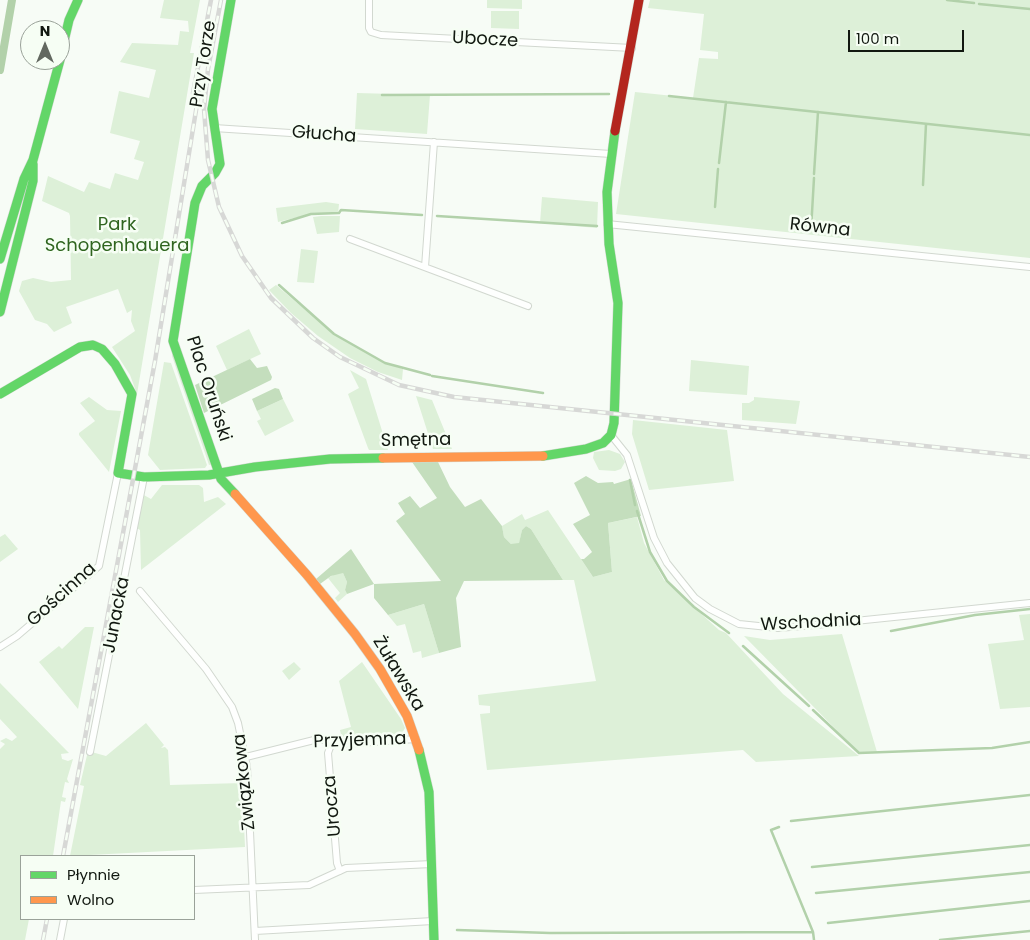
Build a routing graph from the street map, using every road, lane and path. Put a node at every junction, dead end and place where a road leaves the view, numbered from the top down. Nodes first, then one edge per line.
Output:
1 (69, 0) edge
2 (78, 0) edge
3 (231, 0) edge
4 (369, 0) edge
5 (639, 0) edge
6 (69, 20) joint
7 (632, 48) junction
8 (57, 70) edge
9 (214, 128) junction
10 (434, 142) junction
11 (611, 154) junction
12 (33, 160) junction
13 (202, 186) joint
14 (607, 224) junction
15 (350, 238) dead end
16 (0, 260) edge
17 (425, 267) junction
18 (1030, 267) edge
19 (528, 306) dead end
20 (0, 312) edge
21 (0, 394) edge
22 (611, 434) junction
23 (118, 473) junction
24 (218, 474) junction
25 (144, 477) junction
26 (140, 591) dead end
27 (1030, 603) edge
28 (0, 647) edge
29 (416, 739) junction
30 (332, 742) junction
31 (90, 752) dead end
32 (246, 757) junction
33 (432, 864) junction
34 (340, 870) junction
35 (254, 887) junction
36 (195, 890) edge
37 (64, 920) edge
38 (433, 921) junction
39 (255, 931) junction
40 (60, 940) edge
41 (255, 940) edge
42 (434, 940) edge

1 - 6 street
2 - 6 street
3 - 9 street, Przy Torze
4 - 7 street, Ubocze
5 - 7 street
7 - 11 street
8 - 12 street
9 - 10 street, Głucha
9 - 13 street, Przy Torze
10 - 11 street, Głucha
10 - 17 street
11 - 14 street
12 - 16 street
12 - 20 street
13 - 24 street, Plac Oruński
14 - 18 street, Równa
14 - 22 street
15 - 17 street
17 - 19 street
21 - 23 street
22 - 24 street, Smętna
22 - 27 street, Wschodnia
23 - 25 street
23 - 28 street, Gościnna
24 - 25 street
24 - 29 street, Żuławska
25 - 31 street, Junacka
26 - 32 street, Związkowa
29 - 30 street, Przyjemna
29 - 33 street, Żuławska
30 - 32 street, Przyjemna
30 - 34 street, Urocza
32 - 35 street, Związkowa
33 - 34 street
33 - 38 street, Żuławska
34 - 35 street
35 - 36 street
35 - 39 street, Związkowa
37 - 40 street
38 - 39 street
38 - 42 street, Żuławska
39 - 41 street, Związkowa

